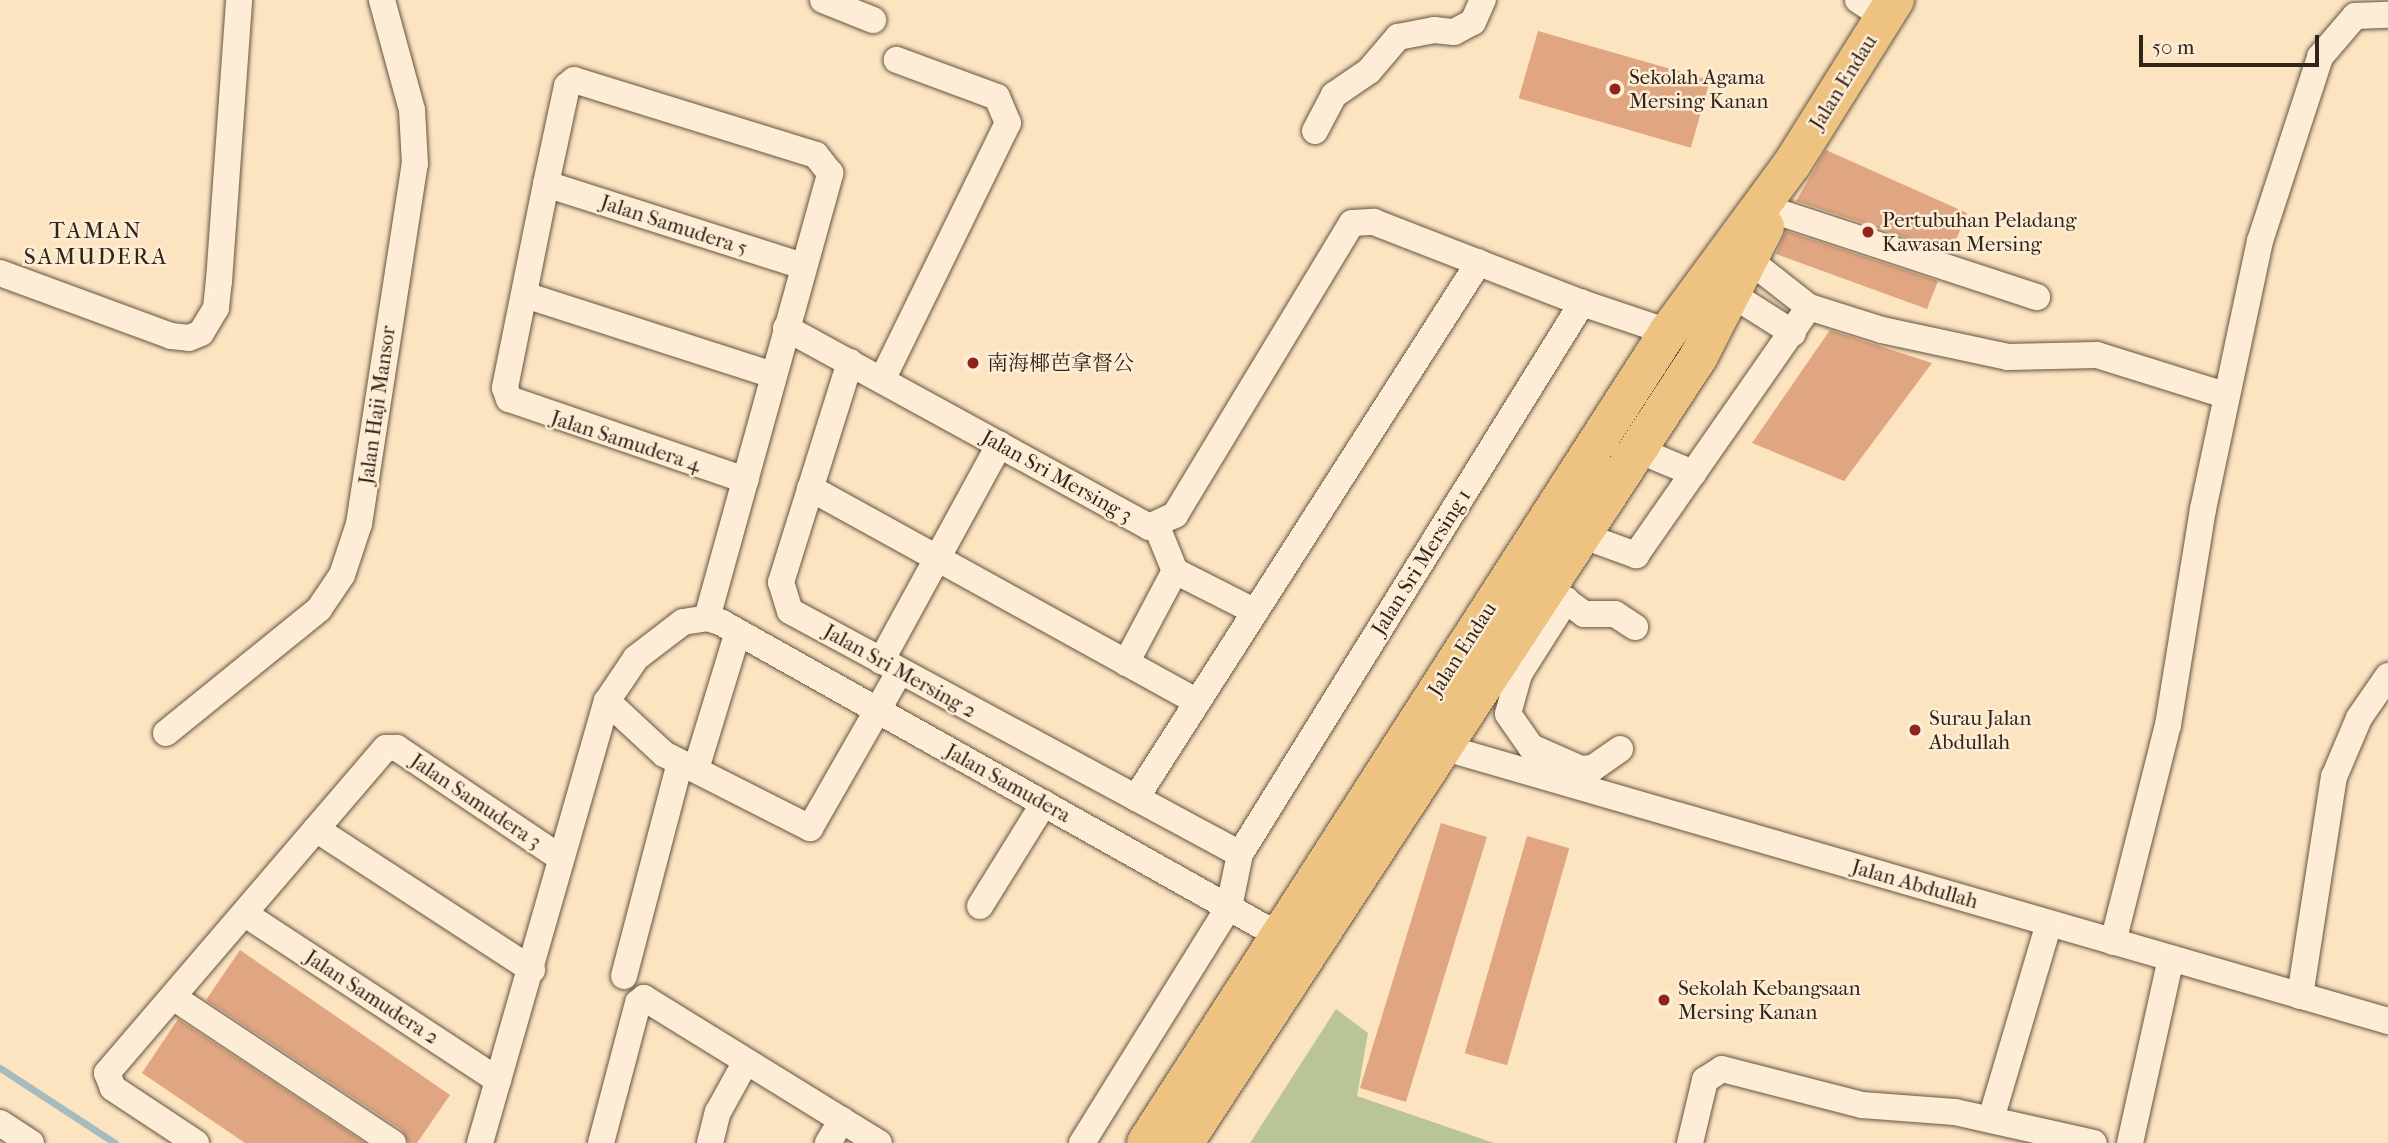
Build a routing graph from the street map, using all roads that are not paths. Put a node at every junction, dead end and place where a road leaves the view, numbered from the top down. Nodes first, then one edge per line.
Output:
1 (239, 0) edge
2 (382, 0) edge
3 (823, 0) edge
4 (1483, 0) edge
5 (1879, 6) edge
6 (2388, 15) edge
7 (873, 20) dead end
8 (897, 60) dead end
9 (1315, 131) dead end
10 (1792, 164) junction
11 (546, 184) junction
12 (1773, 210) junction
13 (1749, 260) junction
14 (1479, 262) junction
15 (803, 266) junction
16 (0, 273) edge
17 (1715, 293) junction
18 (525, 295) junction
19 (2037, 297) dead end
20 (1582, 303) junction
21 (1809, 307) junction
22 (786, 328) junction
23 (1668, 332) junction
24 (1793, 333) junction
25 (850, 362) junction
26 (773, 375) junction
27 (883, 379) junction
28 (2225, 395) junction
29 (1000, 444) junction
30 (1638, 450) junction
31 (1693, 473) junction
32 (745, 480) junction
33 (810, 488) junction
34 (1157, 527) junction
35 (1581, 535) junction
36 (937, 558) junction
37 (1175, 571) junction
38 (1557, 594) junction
39 (1254, 611) junction
40 (708, 618) junction
41 (1635, 627) dead end
42 (738, 632) junction
43 (1126, 663) junction
44 (890, 666) junction
45 (1508, 667) junction
46 (2388, 676) edge
47 (607, 701) junction
48 (1197, 702) junction
49 (878, 710) junction
50 (166, 733) dead end
51 (1442, 747) junction
52 (1620, 749) dead end
53 (688, 766) junction
54 (1136, 798) junction
55 (1044, 803) junction
56 (316, 828) junction
57 (1240, 854) junction
58 (561, 858) junction
59 (980, 906) dead end
60 (1229, 907) junction
61 (245, 914) junction
62 (2049, 923) junction
63 (1292, 942) junction
64 (2113, 942) junction
65 (2171, 958) junction
66 (532, 970) junction
67 (624, 976) dead end
68 (2300, 996) junction
69 (173, 997) junction
70 (2388, 1021) edge
71 (746, 1063) junction
72 (498, 1080) junction
73 (1991, 1119) junction
74 (842, 1120) junction
75 (0, 1124) edge
76 (31, 1143) edge
77 (196, 1143) edge
78 (393, 1143) edge
79 (480, 1143) edge
80 (601, 1143) edge
81 (710, 1143) edge
82 (828, 1143) edge
83 (879, 1143) edge
84 (1082, 1143) edge
85 (1146, 1143) edge
86 (1184, 1143) edge
87 (1690, 1143) edge
88 (2094, 1143) edge
89 (2130, 1143) edge

1 - 16 street
2 - 50 street, Jalan Haji Mansor
3 - 7 street
4 - 9 street
5 - 10 highway, Jalan Endau
6 - 28 street
8 - 27 street
10 - 12 highway, Jalan Endau
10 - 17 highway, Jalan Endau
11 - 15 street, Jalan Samudera 5
11 - 15 street
11 - 18 street
12 - 13 highway, Jalan Endau
12 - 19 street
13 - 17 highway, Jalan Endau
13 - 21 street
14 - 20 street
14 - 34 street, Jalan Sri Mersing 3
14 - 39 street
15 - 22 street
17 - 23 highway, Jalan Endau
17 - 24 street
17 - 30 highway, Jalan Endau
18 - 26 street
18 - 32 street, Jalan Samudera 4
20 - 23 street
20 - 57 street, Jalan Sri Mersing 1
21 - 24 street
21 - 28 street
22 - 25 street, Jalan Sri Mersing 3
22 - 26 street
23 - 63 highway, Jalan Endau
24 - 31 street
25 - 27 street, Jalan Sri Mersing 3
25 - 33 street, Jalan Sri Mersing 2
26 - 32 street
27 - 29 street, Jalan Sri Mersing 3
28 - 64 street
29 - 34 street, Jalan Sri Mersing 3
29 - 36 street
30 - 31 street
30 - 35 highway, Jalan Endau
31 - 35 street
32 - 40 street
33 - 36 street
33 - 44 street, Jalan Sri Mersing 2
34 - 37 street
35 - 38 highway, Jalan Endau
36 - 43 street
36 - 44 street
37 - 39 street
37 - 43 street
38 - 41 street
38 - 45 highway, Jalan Endau
39 - 48 street
40 - 42 street, Jalan Samudera
40 - 47 street
42 - 49 street, Jalan Samudera
42 - 53 street
43 - 48 street
44 - 49 street
44 - 54 street, Jalan Sri Mersing 2
45 - 51 highway, Jalan Endau
45 - 52 street
46 - 68 street
47 - 53 street
47 - 58 street
48 - 54 street
49 - 53 street
49 - 55 street, Jalan Samudera
51 - 62 street, Jalan Abdullah
51 - 63 highway, Jalan Endau
53 - 67 street
54 - 57 street, Jalan Sri Mersing 2
55 - 59 street
55 - 60 street, Jalan Samudera
56 - 58 street, Jalan Samudera 3
56 - 61 street
56 - 66 street
57 - 60 street, Jalan Sri Mersing 1
58 - 66 street
60 - 63 street, Jalan Samudera
60 - 84 street
61 - 69 street
61 - 72 street, Jalan Samudera 2
62 - 64 street, Jalan Abdullah
62 - 73 street
63 - 85 highway, Jalan Endau
63 - 86 highway, Jalan Endau
64 - 65 street, Jalan Abdullah
65 - 68 street, Jalan Abdullah
65 - 89 street
66 - 72 street
68 - 70 street, Jalan Abdullah
69 - 77 street
69 - 78 street
71 - 74 street
71 - 80 street
71 - 81 street
72 - 79 street
73 - 87 street
73 - 88 street
74 - 82 street
74 - 83 street
75 - 76 street

